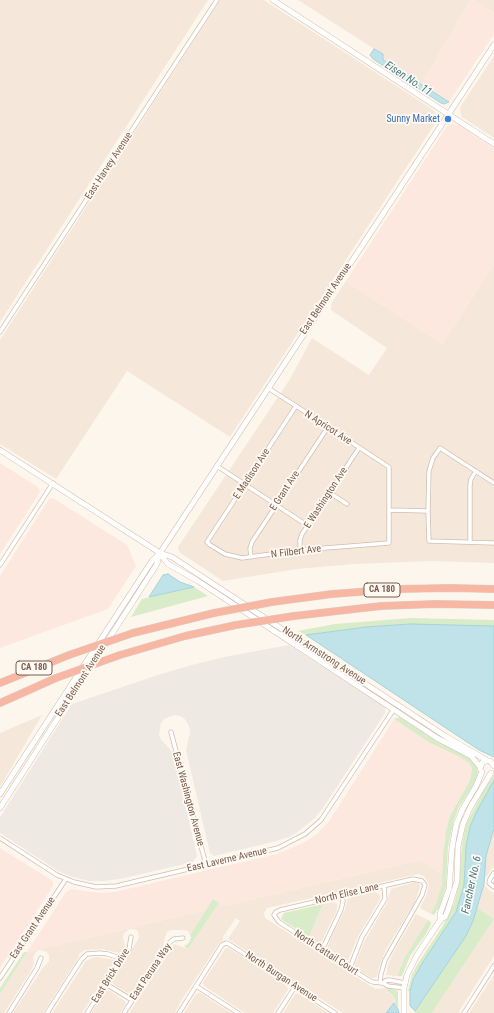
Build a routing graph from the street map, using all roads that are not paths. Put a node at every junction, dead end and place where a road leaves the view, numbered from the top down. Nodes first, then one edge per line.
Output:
1 (217, 0) edge
2 (273, 0) edge
3 (494, 45) edge
4 (449, 114) junction
5 (493, 141) edge
6 (0, 332) edge
7 (268, 388) junction
8 (296, 406) junction
9 (328, 427) junction
10 (359, 448) junction
11 (0, 450) edge
12 (217, 466) junction
13 (476, 471) junction
14 (53, 483) junction
15 (494, 483) edge
16 (245, 484) junction
17 (330, 493) junction
18 (347, 504) dead end
19 (276, 505) junction
20 (389, 510) junction
21 (428, 511) junction
22 (308, 526) junction
23 (207, 542) joint
24 (470, 542) junction
25 (494, 543) edge
26 (300, 550) junction
27 (160, 553) junction
28 (251, 557) junction
29 (0, 565) edge
30 (494, 589) edge
31 (494, 605) edge
32 (0, 683) edge
33 (0, 703) edge
34 (397, 704) junction
35 (394, 710) junction
36 (171, 732) dead end
37 (488, 761) junction
38 (494, 766) edge
39 (480, 767) junction
40 (493, 771) edge
41 (482, 772) junction
42 (0, 794) edge
43 (0, 808) edge
44 (0, 838) edge
45 (206, 865) junction
46 (494, 873) edge
47 (66, 879) junction
48 (384, 886) junction
49 (494, 887) edge
50 (342, 895) junction
51 (274, 915) joint
52 (441, 919) junction
53 (131, 938) dead end
54 (183, 938) dead end
55 (322, 950) junction
56 (41, 958) dead end
57 (122, 959) junction
58 (494, 966) edge
59 (350, 968) junction
60 (0, 978) edge
61 (381, 983) junction
62 (106, 984) junction
63 (196, 986) junction
64 (295, 986) junction
65 (404, 986) junction
66 (132, 1000) junction
67 (9, 1013) edge
68 (47, 1013) edge
69 (87, 1013) edge
70 (124, 1013) edge
71 (179, 1013) edge
72 (238, 1013) edge
73 (278, 1013) edge
74 (335, 1013) edge
75 (404, 1013) edge
76 (464, 1013) edge

1 - 6 street, East Harvey Avenue
2 - 4 main road
3 - 4 main road, East Belmont Avenue
4 - 5 main road
4 - 7 main road, East Belmont Avenue
7 - 8 street, N Apricot Ave
7 - 12 main road, East Belmont Avenue
8 - 9 street, N Apricot Ave
8 - 16 street, E Madison Ave
9 - 10 street, N Apricot Ave
9 - 19 street, E Grant Ave
10 - 17 street, E Washington Ave
10 - 20 street, N Apricot Ave
11 - 14 main road, North Armstrong Avenue
12 - 16 street
12 - 27 main road, East Belmont Avenue
13 - 15 street
13 - 21 street
13 - 24 street
14 - 27 main road, North Armstrong Avenue
14 - 29 street
16 - 19 street
16 - 23 street, E Madison Ave
17 - 18 street
17 - 22 street, E Washington Ave
19 - 22 street
19 - 28 street, E Grant Ave
20 - 21 street
20 - 26 street, N Filbert Ave
21 - 24 street
22 - 26 street, E Washington Ave
23 - 28 street, N Filbert Ave
24 - 25 street
26 - 28 street, N Filbert Ave
27 - 34 main road, North Armstrong Avenue
27 - 35 main road, North Armstrong Avenue
27 - 42 main road, East Belmont Avenue
27 - 43 main road, East Belmont Avenue
30 - 32 highway, CA 180, bridge
31 - 33 highway, CA 180, bridge
34 - 35 street, East Laverne Avenue
34 - 37 main road, North Armstrong Avenue
35 - 39 main road, North Armstrong Avenue
35 - 45 street, East Laverne Avenue
36 - 45 street, East Washington Avenue
37 - 38 main road, North Armstrong Avenue
37 - 39 main road
39 - 41 main road
40 - 41 main road
40 - 52 main road
41 - 52 main road
44 - 47 street, East Laverne Avenue
45 - 47 street, East Laverne Avenue
46 - 49 street
47 - 60 street, East Grant Avenue
48 - 50 street, North Elise Lane
48 - 59 street
48 - 61 street, North Elise Lane
50 - 51 street, North Elise Lane
50 - 55 street
51 - 55 street, North Cattail Court
52 - 65 main road
53 - 57 street, East Brick Drive
54 - 66 street, East Peruna Way
55 - 59 street, North Cattail Court
56 - 67 street
57 - 62 street, East Brick Drive
57 - 68 street
58 - 76 street
59 - 61 street, North Cattail Court
61 - 65 street, North Cattail Court
62 - 66 street
62 - 69 street, East Brick Drive
63 - 64 street, North Burgan Avenue
63 - 71 street
63 - 72 street
64 - 73 street
64 - 74 street, North Burgan Avenue
65 - 75 main road
66 - 70 street, East Peruna Way

